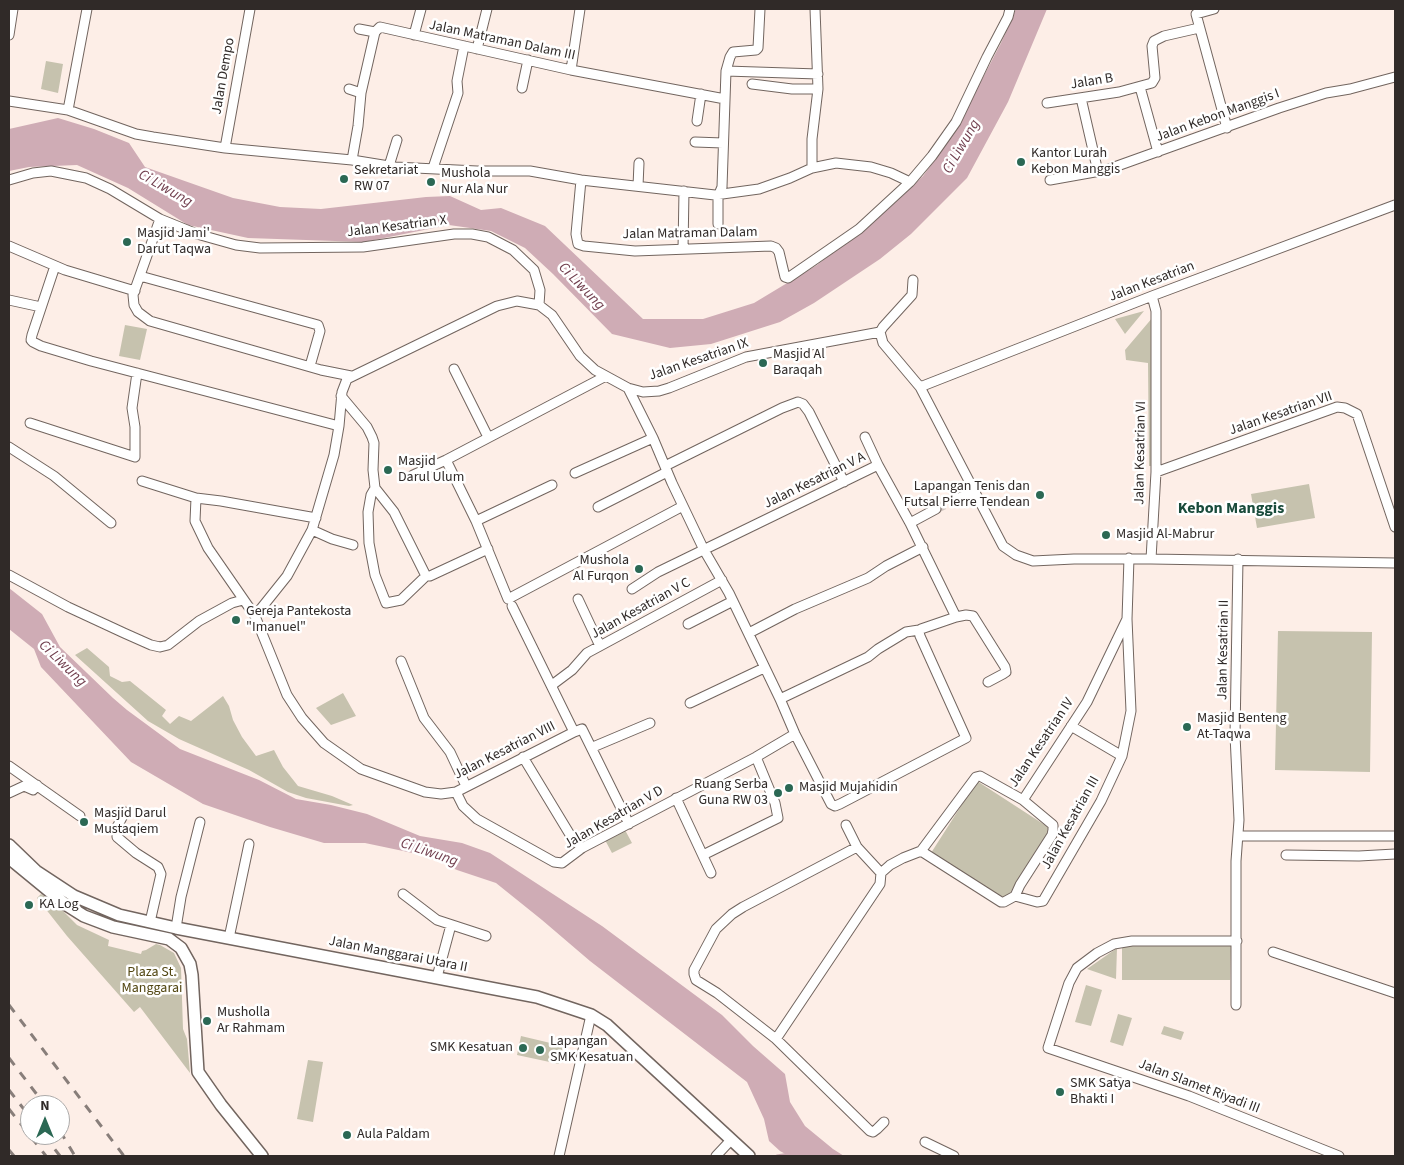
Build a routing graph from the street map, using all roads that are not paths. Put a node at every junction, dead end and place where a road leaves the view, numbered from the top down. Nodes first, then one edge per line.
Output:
1 (13, 9) edge
2 (87, 9) edge
3 (250, 9) edge
4 (421, 9) edge
5 (487, 9) edge
6 (580, 9) edge
7 (760, 9) edge
8 (815, 9) edge
9 (1010, 9) edge
10 (1214, 9) edge
11 (1196, 12) edge
12 (1199, 28) junction
13 (359, 29) dead end
14 (375, 32) junction
15 (9, 35) edge
16 (414, 35) junction
17 (464, 46) junction
18 (477, 49) junction
19 (528, 60) junction
20 (572, 70) junction
21 (726, 71) junction
22 (818, 74) junction
23 (1395, 78) edge
24 (752, 84) dead end
25 (1140, 87) junction
26 (522, 88) dead end
27 (349, 89) dead end
28 (818, 89) junction
29 (361, 93) junction
30 (702, 94) junction
31 (1081, 98) junction
32 (724, 99) junction
33 (9, 101) edge
34 (1047, 103) dead end
35 (68, 110) junction
36 (697, 121) dead end
37 (1227, 128) junction
38 (397, 140) dead end
39 (695, 142) dead end
40 (723, 143) junction
41 (225, 148) junction
42 (1158, 152) junction
43 (352, 160) junction
44 (639, 163) dead end
45 (388, 166) junction
46 (433, 168) junction
47 (812, 168) junction
48 (1098, 172) junction
49 (9, 180) edge
50 (580, 180) junction
51 (1050, 180) dead end
52 (910, 182) junction
53 (638, 186) junction
54 (684, 191) junction
55 (719, 194) junction
56 (1395, 205) edge
57 (160, 219) junction
58 (718, 224) dead end
59 (9, 246) edge
60 (683, 250) junction
61 (55, 266) junction
62 (140, 276) junction
63 (913, 280) dead end
64 (135, 291) junction
65 (1152, 296) junction
66 (9, 300) edge
67 (41, 306) junction
68 (539, 306) junction
69 (880, 332) junction
70 (310, 366) junction
71 (454, 369) dead end
72 (137, 373) junction
73 (351, 376) junction
74 (606, 376) junction
75 (920, 387) junction
76 (628, 388) junction
77 (341, 396) junction
78 (30, 422) dead end
79 (339, 426) junction
80 (488, 437) junction
81 (865, 437) dead end
82 (652, 438) junction
83 (9, 447) edge
84 (446, 460) junction
85 (878, 466) junction
86 (666, 469) junction
87 (1156, 472) junction
88 (575, 473) dead end
89 (413, 475) dead end
90 (142, 481) dead end
91 (844, 482) junction
92 (552, 485) dead end
93 (375, 488) junction
94 (974, 492) junction
95 (196, 498) junction
96 (954, 500) tunnel mouth
97 (683, 506) junction
98 (598, 507) dead end
99 (936, 510) tunnel mouth
100 (316, 518) junction
101 (476, 521) junction
102 (111, 522) dead end
103 (910, 523) junction
104 (1395, 527) edge
105 (312, 530) junction
106 (353, 545) dead end
107 (922, 547) junction
108 (488, 549) junction
109 (704, 550) junction
110 (1129, 558) junction
111 (1151, 559) junction
112 (1238, 560) junction
113 (1395, 563) edge
114 (9, 575) edge
115 (426, 576) junction
116 (722, 580) junction
117 (632, 589) dead end
118 (578, 599) dead end
119 (244, 600) junction
120 (733, 601) junction
121 (512, 606) dead end
122 (255, 616) junction
123 (956, 617) junction
124 (1127, 619) junction
125 (688, 624) dead end
126 (920, 630) junction
127 (749, 632) junction
128 (600, 646) junction
129 (401, 661) dead end
130 (764, 668) junction
131 (988, 682) dead end
132 (552, 685) junction
133 (780, 699) junction
134 (690, 703) dead end
135 (650, 723) dead end
136 (1071, 726) junction
137 (574, 732) junction
138 (795, 734) junction
139 (592, 747) junction
140 (1122, 756) junction
141 (523, 757) junction
142 (756, 757) junction
143 (9, 766) edge
144 (37, 785) junction
145 (466, 786) junction
146 (456, 792) junction
147 (9, 793) edge
148 (676, 798) junction
149 (1023, 800) junction
150 (125, 812) dead end
151 (80, 816) dead end
152 (200, 822) dead end
153 (629, 824) junction
154 (846, 825) dead end
155 (1238, 836) junction
156 (1395, 836) edge
157 (249, 844) dead end
158 (9, 845) edge
159 (857, 847) junction
160 (582, 848) junction
161 (921, 851) junction
162 (1395, 854) edge
163 (703, 855) junction
164 (1286, 855) dead end
165 (9, 858) edge
166 (711, 873) dead end
167 (881, 873) junction
168 (403, 894) dead end
169 (1015, 896) junction
170 (150, 922) junction
171 (451, 925) junction
172 (176, 928) junction
173 (486, 936) dead end
174 (229, 938) junction
175 (1237, 941) junction
176 (1273, 952) dead end
177 (437, 977) junction
178 (1395, 993) edge
179 (1236, 1004) dead end
180 (591, 1015) junction
181 (776, 1039) junction
182 (884, 1122) dead end
183 (731, 1140) junction
184 (925, 1142) dead end
185 (262, 1156) edge
186 (559, 1156) edge
187 (716, 1156) edge
188 (749, 1156) edge
189 (954, 1156) edge
190 (1339, 1156) edge

1 - 15 street
2 - 35 street
3 - 41 street, Jalan Dempo
4 - 16 street
5 - 18 street
6 - 20 street
7 - 21 street
8 - 22 street
9 - 52 street, Jalan Matraman Dalam
10 - 11 street
11 - 12 street
12 - 25 street
12 - 37 street
13 - 14 street
14 - 16 street, Jalan Matraman Dalam III
14 - 29 street
16 - 17 street, Jalan Matraman Dalam III
17 - 18 street, Jalan Matraman Dalam III
17 - 46 street
18 - 19 street, Jalan Matraman Dalam III
19 - 20 street, Jalan Matraman Dalam III
19 - 26 street
20 - 30 street, Jalan Matraman Dalam III
21 - 22 street
21 - 32 street
22 - 28 street
23 - 37 street, Jalan Kebon Manggis I
24 - 28 street
25 - 31 street, Jalan B
25 - 42 street
27 - 29 street
28 - 47 street
29 - 43 street
30 - 32 street, Jalan Matraman Dalam III
30 - 36 street
31 - 34 street, Jalan B
31 - 48 street
32 - 40 street
33 - 35 street
35 - 41 street
37 - 42 street, Jalan Kebon Manggis I
38 - 45 street
39 - 40 street
40 - 55 street
41 - 43 street
42 - 48 street, Jalan Kebon Manggis I
43 - 45 street
44 - 53 street
45 - 46 street
46 - 50 street
47 - 52 street
47 - 55 street
48 - 51 street, Jalan Kebon Manggis I
49 - 57 street, Jalan Kesatrian X
50 - 53 street
50 - 60 street, Jalan Matraman Dalam
52 - 60 street, Jalan Matraman Dalam
53 - 54 street
54 - 55 street
54 - 60 street
55 - 58 street
56 - 65 street, Jalan Kesatrian
57 - 62 street
57 - 68 street, Jalan Kesatrian X
59 - 61 street
61 - 64 street
61 - 67 street
62 - 64 street
62 - 70 street
63 - 69 street
64 - 70 street
65 - 75 street, Jalan Kesatrian
65 - 87 street, Jalan Kesatrian VI
66 - 67 street
67 - 72 street
68 - 73 street
68 - 74 street, Jalan Kesatrian IX
69 - 75 street
69 - 76 street, Jalan Kesatrian IX
70 - 73 street
71 - 80 street
72 - 78 street
72 - 79 street
73 - 77 street
74 - 76 street, Jalan Kesatrian IX
74 - 80 street
75 - 94 street
76 - 82 street
77 - 79 street
77 - 93 street
79 - 100 street
80 - 84 street
81 - 85 street
82 - 86 street
82 - 88 street
83 - 102 street
84 - 89 street
84 - 101 street
85 - 91 street, Jalan Kesatrian V A
85 - 103 street, Jalan Kesatrian V A
86 - 91 street
86 - 97 street
86 - 98 street
87 - 104 street, Jalan Kesatrian VII
87 - 111 street, Jalan Kesatrian VI
90 - 95 street
91 - 109 street, Jalan Kesatrian V A
92 - 101 street
93 - 115 street
93 - 115 street
94 - 96 street
94 - 110 street
95 - 100 street
95 - 119 street, Jalan Kesatrian VIII
97 - 108 street
97 - 109 street
99 - 103 street
100 - 105 street
101 - 108 street
103 - 107 street, Jalan Kesatrian V A
105 - 106 street
105 - 122 street
107 - 123 street, Jalan Kesatrian V A
107 - 127 street
108 - 115 street
109 - 116 street
109 - 117 street, Jalan Kesatrian V A
110 - 111 street
110 - 124 street
111 - 112 street
112 - 113 street
112 - 155 street, Jalan Kesatrian II
114 - 119 street
116 - 120 street
116 - 128 street, Jalan Kesatrian V C
118 - 128 street
119 - 122 street, Jalan Kesatrian VIII
120 - 125 street
120 - 127 street
121 - 132 street
122 - 146 street, Jalan Kesatrian VIII
123 - 126 street
123 - 131 street
124 - 136 street, Jalan Kesatrian IV
124 - 140 street, Jalan Kesatrian III
126 - 133 street
126 - 138 street
127 - 130 street
128 - 132 street, Jalan Kesatrian V C
129 - 145 street
130 - 133 street
130 - 134 street
132 - 137 street, Jalan Kesatrian VIII
133 - 138 street
135 - 139 street
136 - 140 street
136 - 149 street, Jalan Kesatrian IV
137 - 139 street, Jalan Kesatrian VIII
137 - 141 street, Jalan Kesatrian VIII
138 - 142 street, Jalan Kesatrian V D
139 - 153 street, Jalan Kesatrian VIII
140 - 169 street, Jalan Kesatrian III
141 - 145 street, Jalan Kesatrian VIII
141 - 160 street
142 - 148 street, Jalan Kesatrian V D
142 - 163 street
143 - 144 street
144 - 147 street
144 - 151 street
145 - 146 street, Jalan Kesatrian VIII
146 - 160 street, Jalan Kesatrian V D
148 - 153 street, Jalan Kesatrian V D
148 - 163 street
149 - 161 street, Jalan Kesatrian IV
149 - 169 street
150 - 170 street
152 - 172 street
153 - 160 street, Jalan Kesatrian V D
154 - 159 street
155 - 156 street
155 - 175 street, Jalan Kesatrian II
157 - 174 street
158 - 170 street, Jalan Manggarai Utara II
159 - 167 street
159 - 181 street
161 - 167 street
161 - 169 street, Jalan Kesatrian III
162 - 164 street
163 - 166 street
165 - 185 street
167 - 181 street
168 - 171 street
170 - 172 street, Jalan Manggarai Utara II
171 - 173 street
171 - 177 street
172 - 174 street, Jalan Manggarai Utara II
174 - 177 street, Jalan Manggarai Utara II
175 - 179 street, Jalan Kesatrian II
175 - 190 street, Jalan Slamet Riyadi III
176 - 178 street
177 - 180 street, Jalan Manggarai Utara II
180 - 183 street, Jalan Manggarai Utara II
180 - 186 street
181 - 182 street
183 - 187 street
183 - 188 street, Jalan Manggarai Utara II
184 - 189 street

